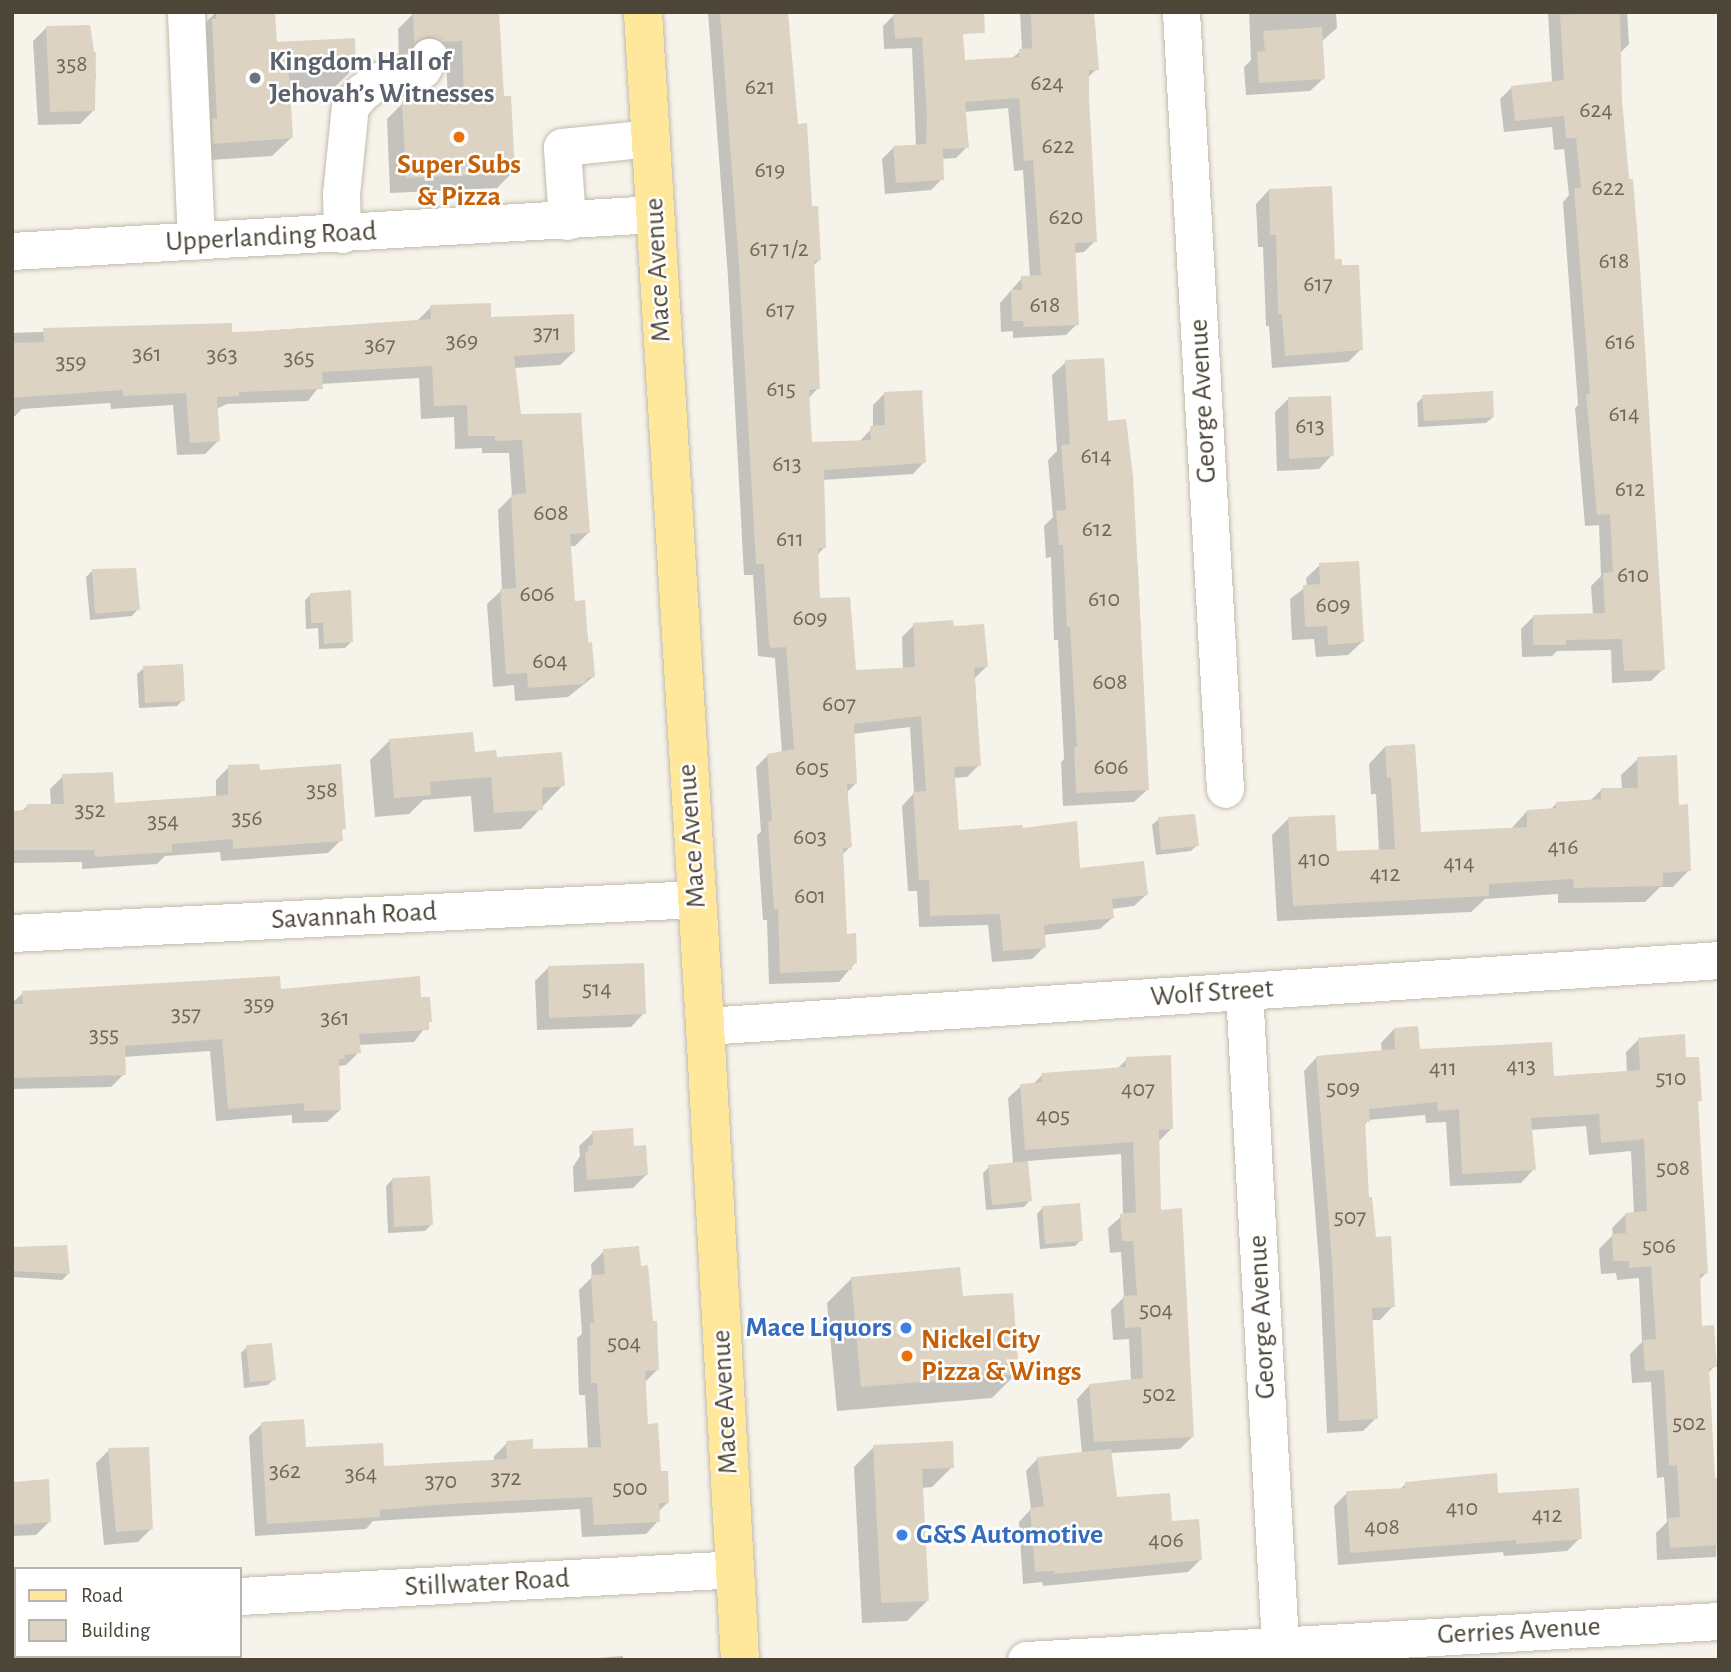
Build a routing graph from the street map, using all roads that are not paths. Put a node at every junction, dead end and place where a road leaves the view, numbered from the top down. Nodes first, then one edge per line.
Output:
1 (186, 12) edge
2 (643, 12) edge
3 (1181, 12) edge
4 (429, 57) dead end
5 (650, 138) junction
6 (654, 214) junction
7 (567, 221) junction
8 (342, 234) junction
9 (196, 241) junction
10 (12, 251) edge
11 (1225, 789) dead end
12 (696, 899) junction
13 (12, 933) edge
14 (1719, 960) edge
15 (1244, 990) junction
16 (705, 1026) junction
17 (734, 1569) junction
18 (242, 1597) edge
19 (1719, 1621) edge
20 (1280, 1644) junction
21 (740, 1660) edge
22 (1026, 1660) edge
23 (1032, 1660) edge

1 - 9 street
2 - 5 main road, Mace Avenue
3 - 11 street, George Avenue
4 - 8 street
5 - 6 main road, Mace Avenue
5 - 7 street
6 - 7 street, Upperlanding Road
6 - 12 main road, Mace Avenue
7 - 8 street, Upperlanding Road
8 - 9 street, Upperlanding Road
9 - 10 street, Upperlanding Road
12 - 13 street, Savannah Road
12 - 16 main road, Mace Avenue
14 - 15 street, Wolf Street
15 - 16 street, Wolf Street
15 - 20 street, George Avenue
16 - 17 main road, Mace Avenue
17 - 18 street, Stillwater Road
17 - 21 main road, Mace Avenue
19 - 20 street, Gerries Avenue
20 - 23 street, Gerries Avenue
22 - 23 street, Gerries Avenue

